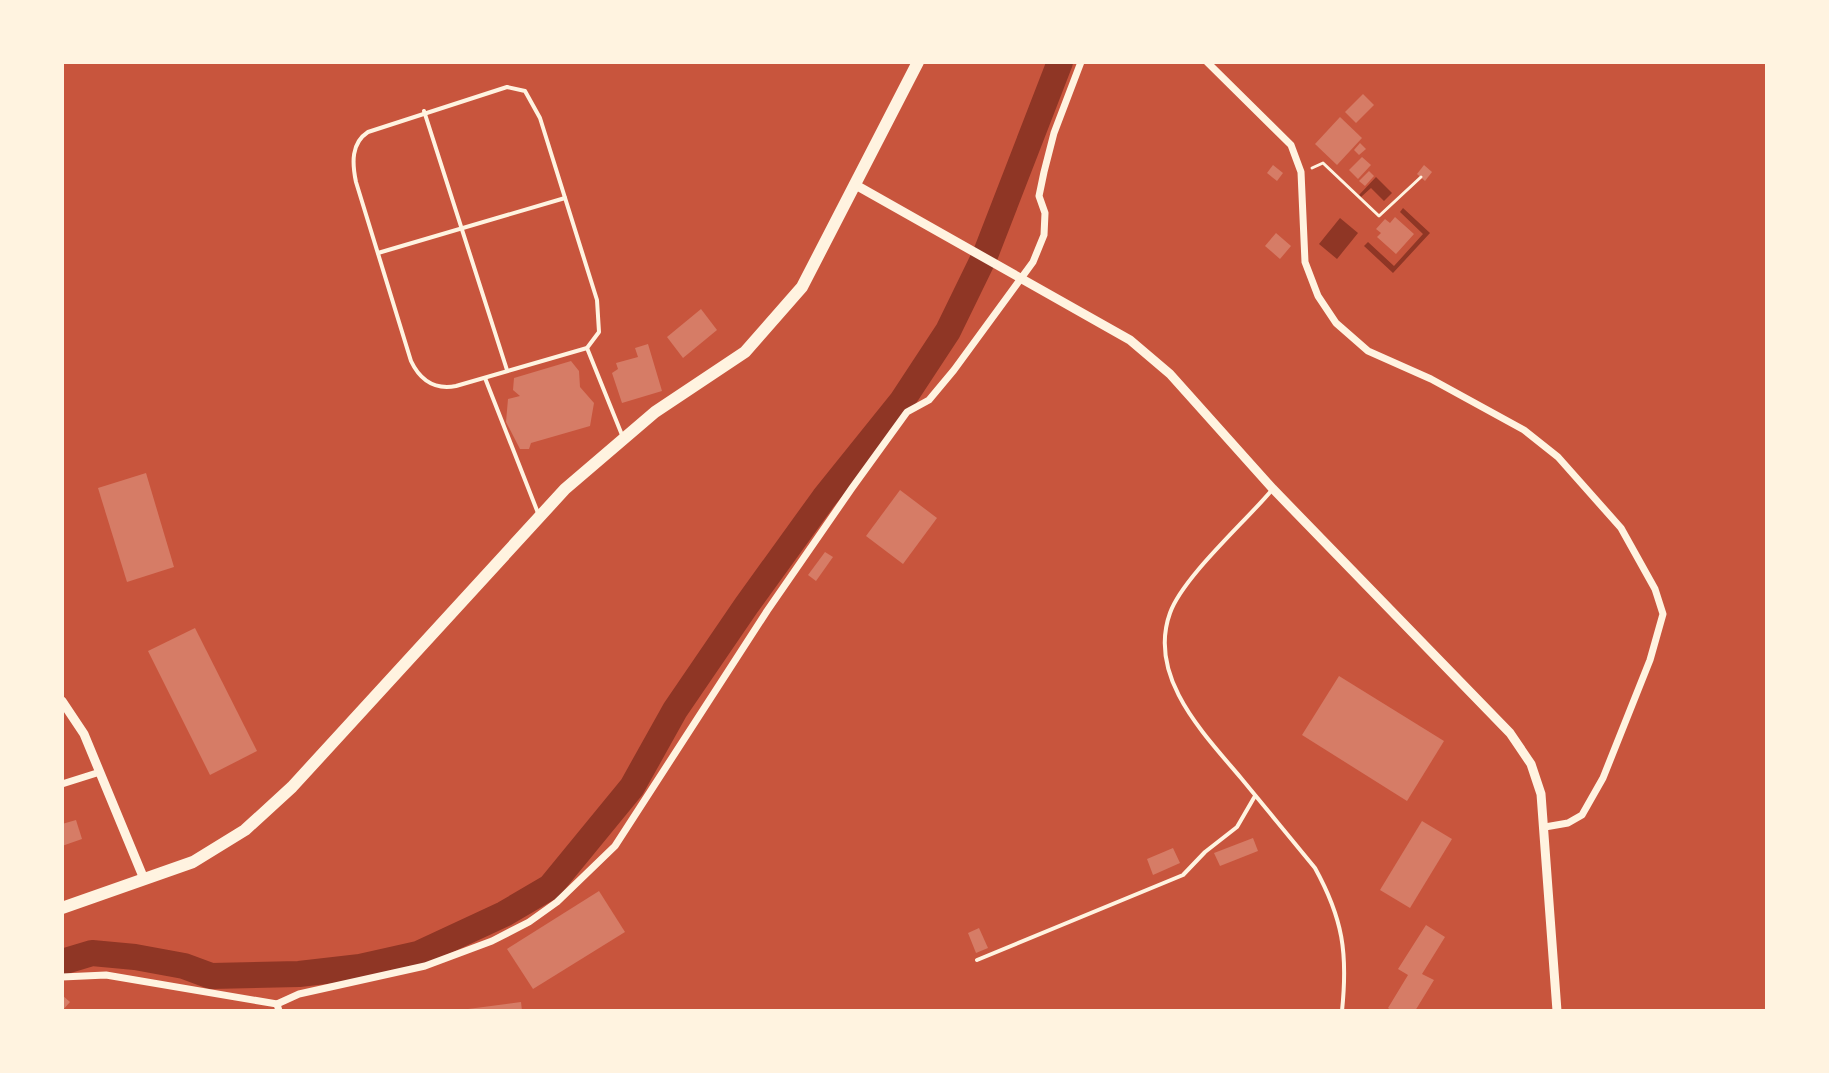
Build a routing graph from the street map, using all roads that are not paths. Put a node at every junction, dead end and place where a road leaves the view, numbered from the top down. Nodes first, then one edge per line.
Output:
1 (918, 62) edge
2 (1081, 62) edge
3 (1207, 62) edge
4 (424, 111) junction
5 (854, 184) junction
6 (565, 198) junction
7 (462, 229) junction
8 (378, 253) junction
9 (1023, 278) junction
10 (587, 348) junction
11 (507, 370) junction
12 (485, 378) junction
13 (622, 437) junction
14 (1273, 489) junction
15 (539, 516) junction
16 (62, 701) edge
17 (100, 772) junction
18 (62, 784) edge
19 (1255, 796) junction
20 (1545, 827) junction
21 (144, 879) junction
22 (62, 908) edge
23 (977, 960) dead end
24 (62, 977) edge
25 (278, 1007) edge
26 (1342, 1011) edge
27 (1557, 1011) edge

1 - 5 main road
2 - 9 street
3 - 20 street
4 - 6 lane
4 - 7 lane
4 - 8 lane
5 - 9 street
5 - 13 main road
6 - 7 lane
6 - 10 lane
7 - 8 lane
7 - 11 lane
8 - 12 lane
9 - 14 street
9 - 25 street
10 - 11 lane
10 - 13 lane
11 - 12 lane
12 - 15 lane
13 - 15 main road
14 - 19 lane
14 - 20 street
15 - 21 main road
16 - 17 street
17 - 18 street
17 - 21 street
19 - 23 lane
19 - 26 lane
20 - 27 street
21 - 22 main road
24 - 25 street

